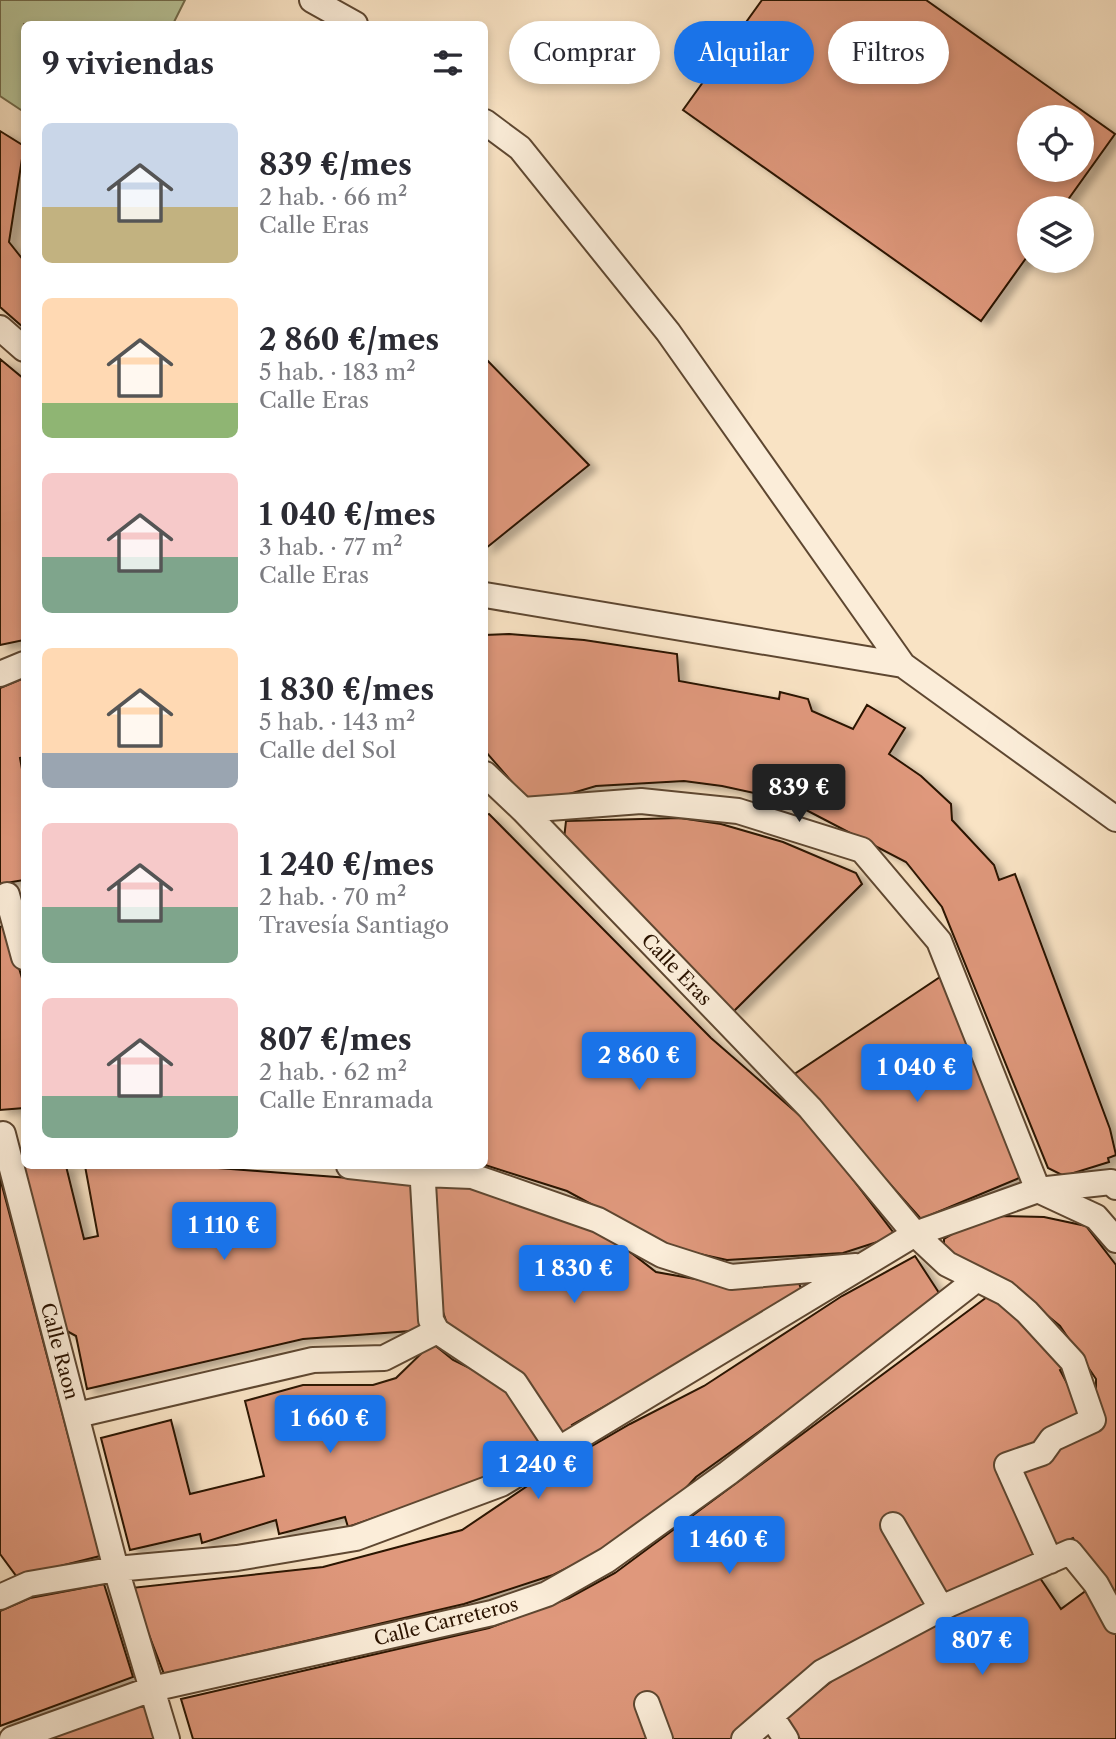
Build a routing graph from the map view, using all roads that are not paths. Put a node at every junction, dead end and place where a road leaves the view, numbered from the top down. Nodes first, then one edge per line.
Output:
1 (312, 0) edge
2 (350, 21) edge
3 (488, 124) edge
4 (0, 328) edge
5 (21, 346) edge
6 (488, 596) edge
7 (21, 665) edge
8 (903, 665) junction
9 (0, 674) edge
10 (488, 777) edge
11 (488, 801) edge
12 (516, 803) junction
13 (1116, 819) edge
14 (11, 896) edge
15 (21, 943) edge
16 (9, 1133) edge
17 (404, 1169) edge
18 (422, 1170) edge
19 (1116, 1188) edge
20 (1038, 1191) junction
21 (915, 1234) junction
22 (1116, 1240) edge
23 (861, 1266) junction
24 (977, 1279) junction
25 (437, 1331) junction
26 (77, 1415) junction
27 (558, 1448) junction
28 (893, 1525) dead end
29 (1050, 1561) junction
30 (116, 1569) junction
31 (0, 1597) edge
32 (941, 1608) junction
33 (1116, 1620) edge
34 (152, 1689) junction
35 (647, 1704) dead end
36 (771, 1716) junction
37 (12, 1739) edge
38 (167, 1739) edge
39 (660, 1739) edge
40 (744, 1739) edge
41 (786, 1739) edge

1 - 2 street
3 - 8 street
4 - 5 street
6 - 8 street
7 - 9 street
8 - 13 street
10 - 12 street, Calle Eras
11 - 12 street
12 - 20 street
12 - 21 street, Calle Eras
14 - 15 street
16 - 26 street, Calle Raon
17 - 18 street
18 - 23 street
18 - 25 street
19 - 20 street
20 - 21 street
20 - 22 street
21 - 23 street
21 - 24 street, Calle Eras
23 - 27 street
24 - 29 street, Calle Eras
24 - 34 street, Calle Carreteros
25 - 26 street
25 - 27 street
26 - 30 street, Calle Raon
27 - 30 street
28 - 32 street
29 - 32 street
29 - 33 street
30 - 31 street
30 - 34 street, Calle Raon
32 - 36 street
34 - 37 street, Calle Carreteros
34 - 38 street, Calle Raon
35 - 39 street
36 - 40 street
36 - 41 street

